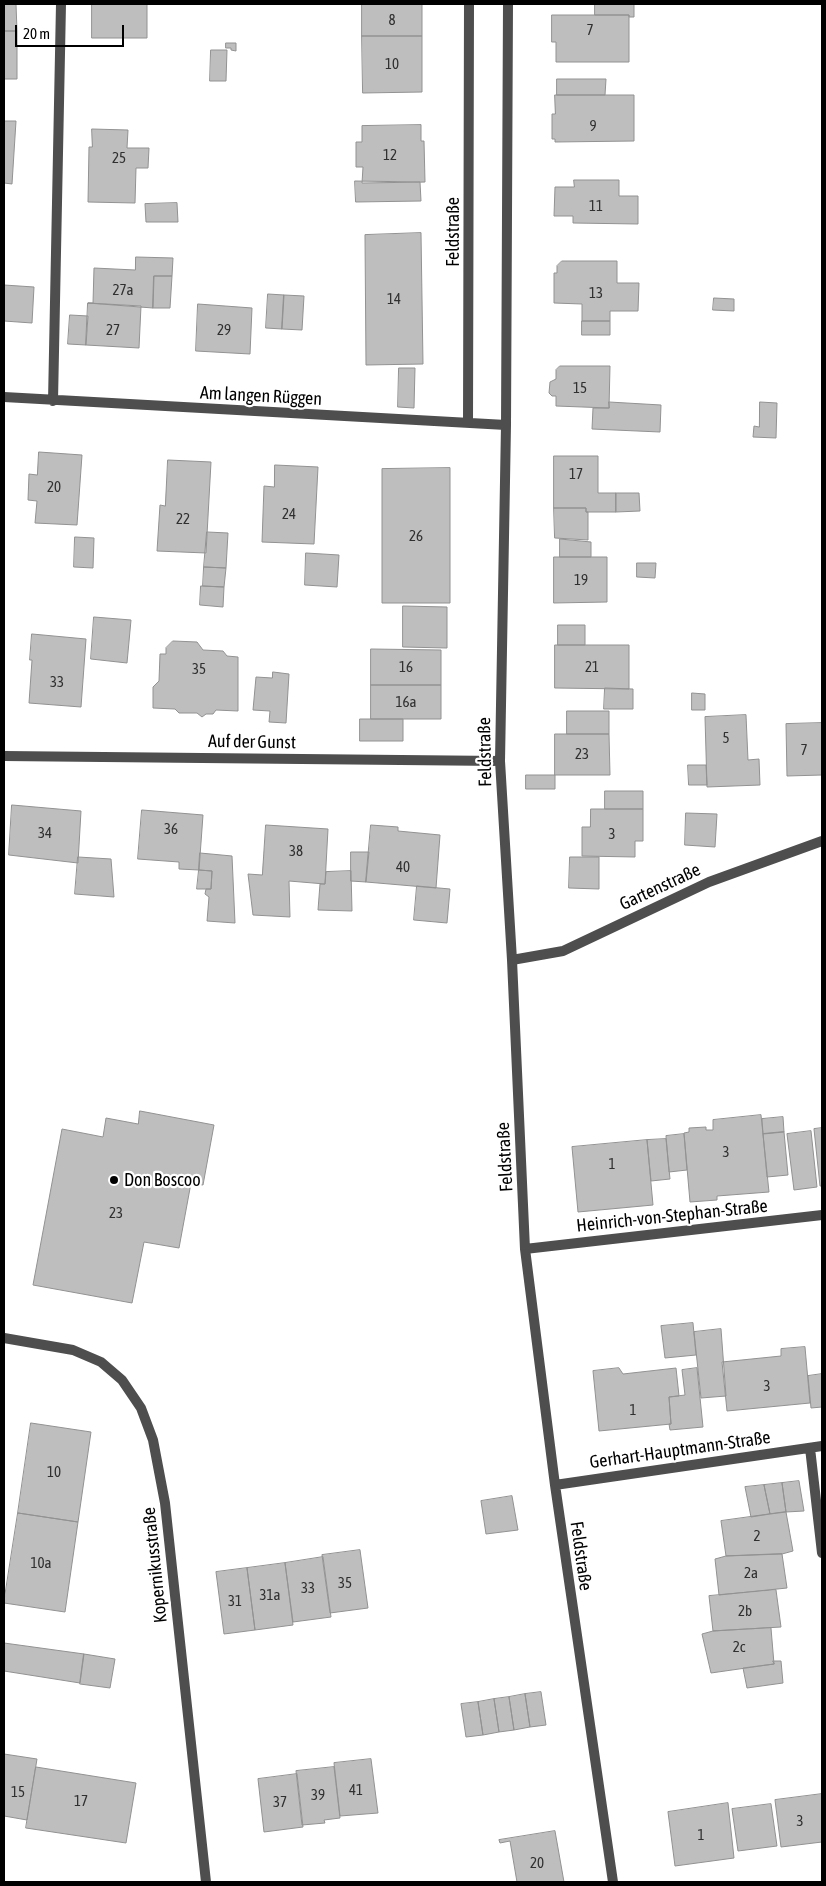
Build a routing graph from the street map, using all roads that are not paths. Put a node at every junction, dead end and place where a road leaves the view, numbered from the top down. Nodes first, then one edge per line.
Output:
1 (60, 4) edge
2 (469, 4) edge
3 (508, 4) edge
4 (4, 397) edge
5 (53, 401) junction
6 (468, 423) junction
7 (506, 425) junction
8 (4, 756) edge
9 (500, 761) junction
10 (822, 841) edge
11 (512, 960) junction
12 (822, 1216) edge
13 (525, 1249) junction
14 (4, 1338) edge
15 (822, 1446) edge
16 (810, 1448) junction
17 (554, 1484) junction
18 (822, 1553) edge
19 (206, 1882) edge
20 (613, 1882) edge

1 - 5 street
2 - 6 street, Feldstraße
3 - 7 street, Feldstraße
4 - 5 street, Am langen Rüggen
5 - 6 street, Am langen Rüggen
6 - 7 street
7 - 9 street, Feldstraße
8 - 9 street, Auf der Gunst
9 - 11 street, Feldstraße
10 - 11 street, Gartenstraße
11 - 13 street, Feldstraße
12 - 13 street, Heinrich-von-Stephan-Straße
13 - 17 street, Feldstraße
14 - 19 street, Kopernikusstraße
15 - 16 street, Gerhart-Hauptmann-Straße
16 - 17 street, Gerhart-Hauptmann-Straße
16 - 18 street
17 - 20 street, Feldstraße

